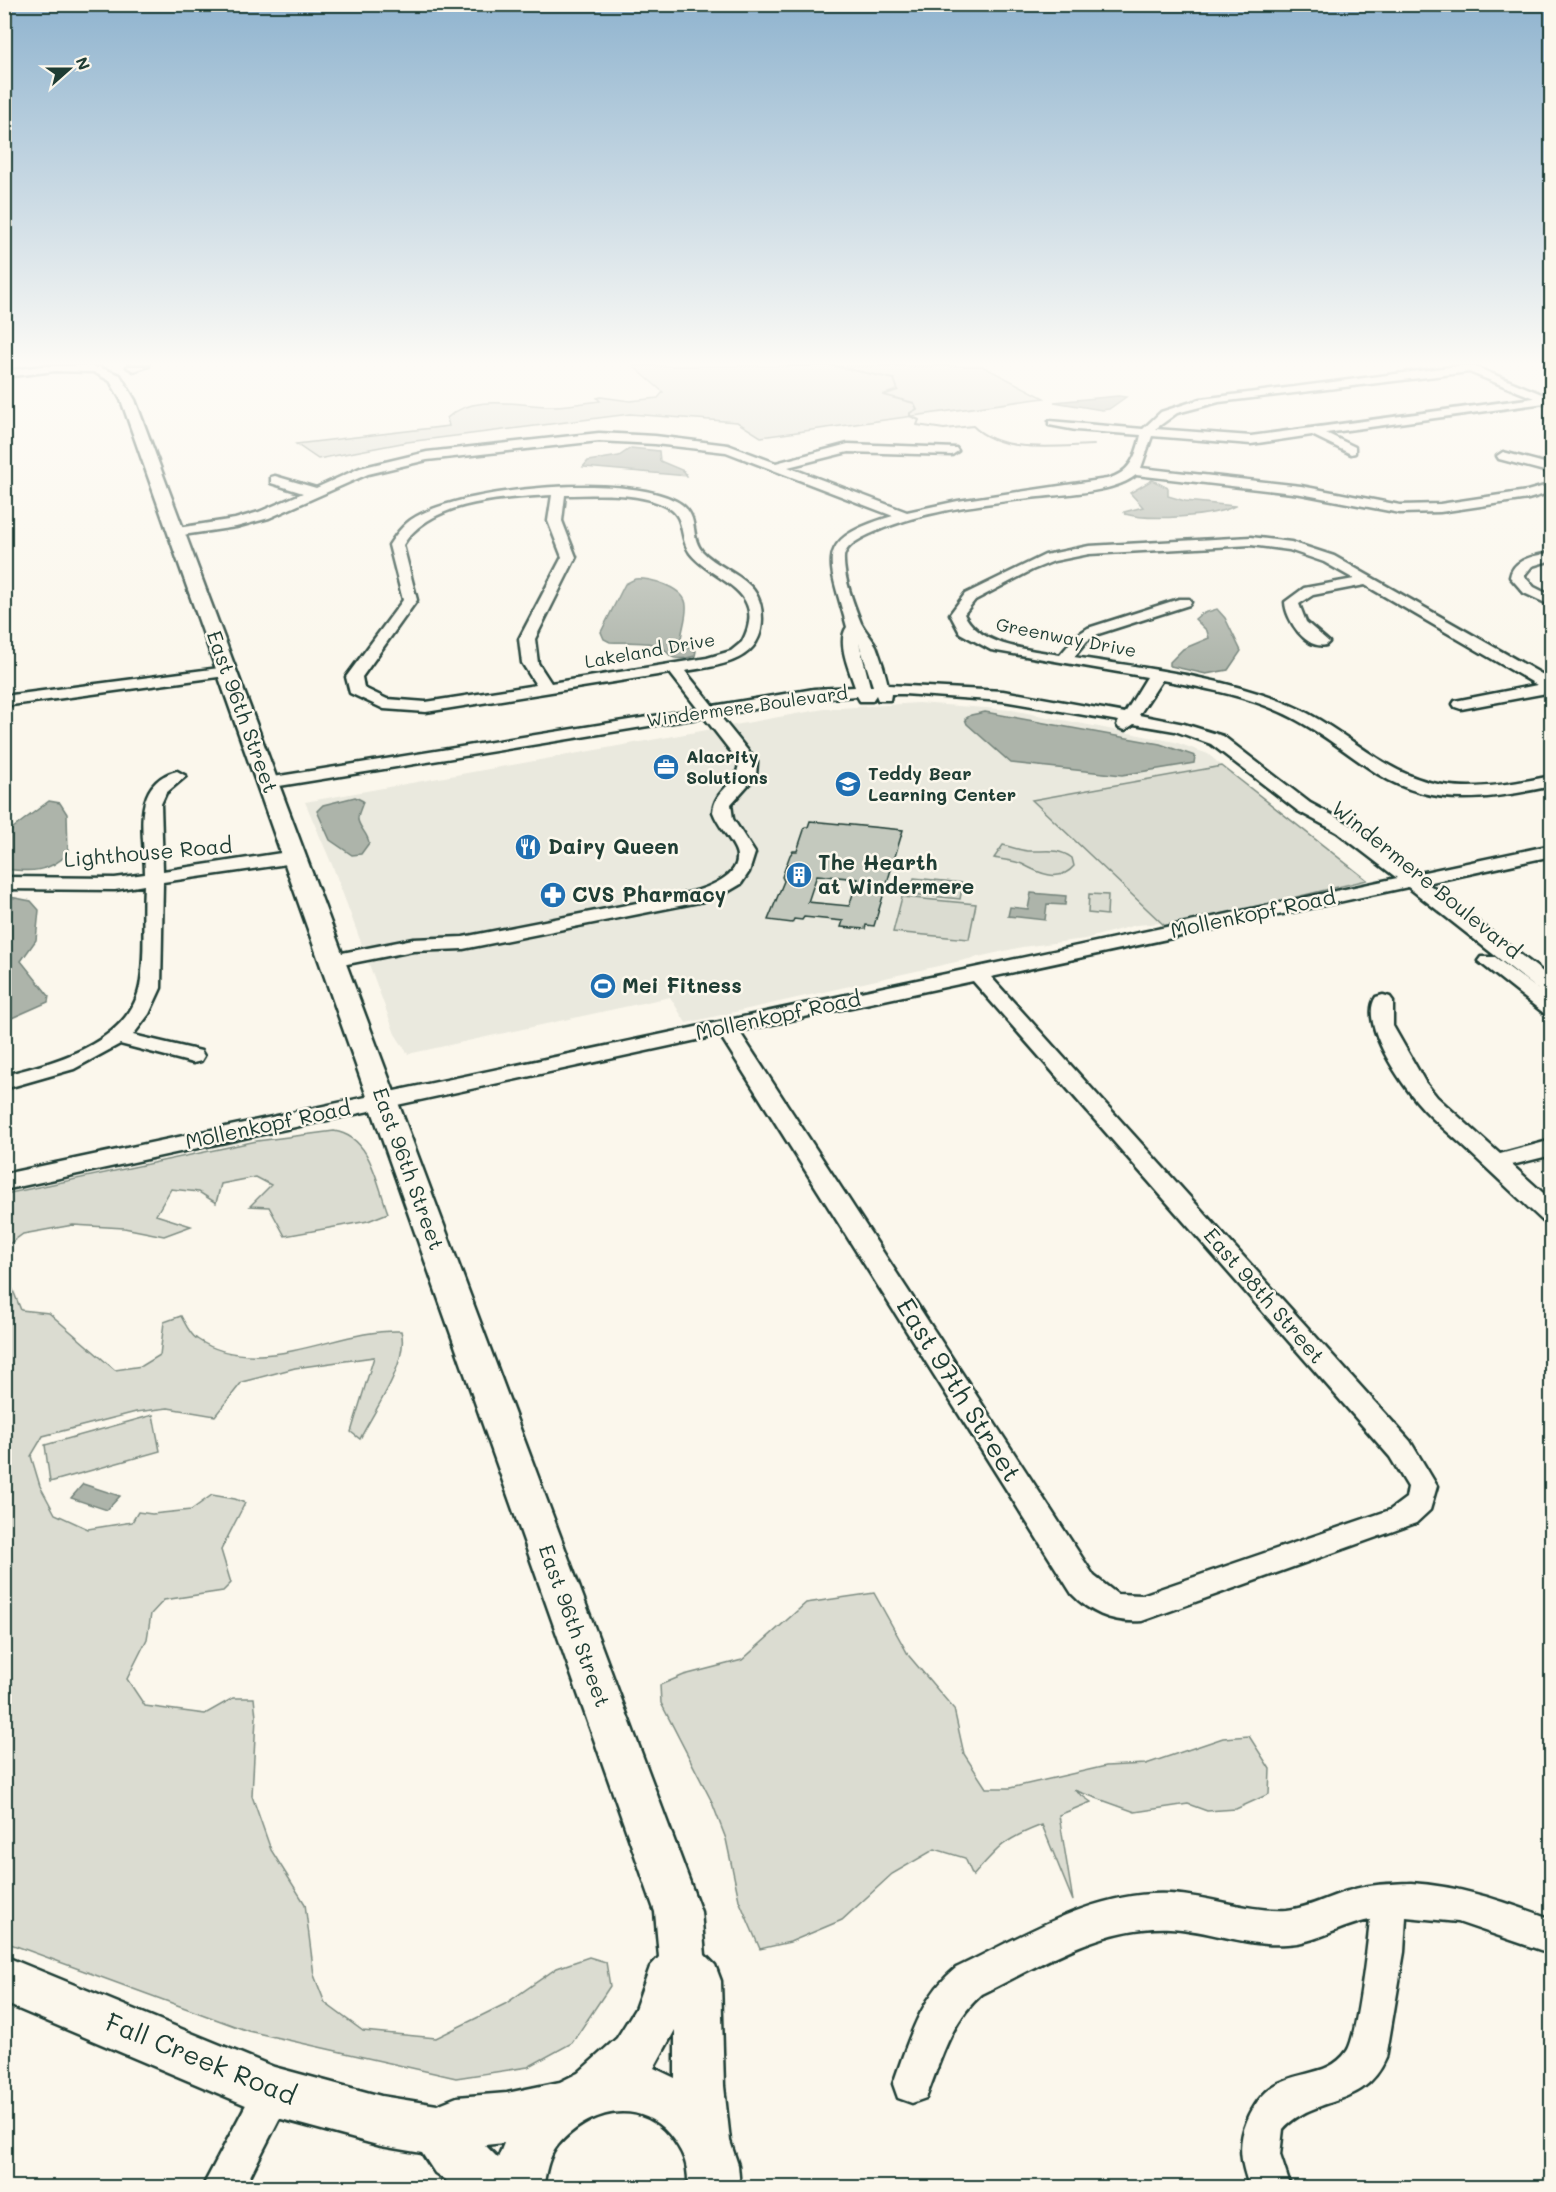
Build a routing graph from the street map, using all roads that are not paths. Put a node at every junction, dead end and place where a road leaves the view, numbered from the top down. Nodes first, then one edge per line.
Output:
1 (153, 468) edge
2 (375, 468) edge
3 (779, 468) edge
4 (1135, 471) joint
5 (275, 480) dead end
6 (1551, 488) edge
7 (560, 490) junction
8 (318, 492) junction
9 (907, 517) junction
10 (175, 529) junction
11 (1551, 556) edge
12 (1366, 581) junction
13 (1184, 602) dead end
14 (1551, 602) edge
15 (855, 627) junction
16 (1321, 642) dead end
17 (1064, 659) junction
18 (226, 668) junction
19 (675, 669) junction
20 (1156, 676) junction
21 (1551, 687) edge
22 (547, 689) junction
23 (883, 693) junction
24 (864, 694) junction
25 (4, 701) edge
26 (1461, 704) dead end
27 (713, 715) junction
28 (1127, 721) junction
29 (177, 776) dead end
30 (1551, 781) edge
31 (270, 790) junction
32 (1304, 807) junction
33 (1551, 850) edge
34 (294, 858) junction
35 (153, 879) junction
36 (1412, 880) junction
37 (4, 882) edge
38 (1391, 884) junction
39 (334, 967) junction
40 (977, 973) junction
41 (1551, 990) edge
42 (1383, 1001) dead end
43 (1551, 1010) edge
44 (726, 1027) junction
45 (116, 1037) junction
46 (193, 1056) dead end
47 (4, 1082) edge
48 (382, 1100) junction
49 (1551, 1147) edge
50 (1494, 1163) junction
51 (4, 1182) edge
52 (1551, 1215) edge
53 (1268, 1563) joint
54 (1389, 1902) junction
55 (1551, 1937) edge
56 (683, 1965) junction
57 (4, 1979) edge
58 (912, 2084) dead end
59 (274, 2092) junction
60 (579, 2098) junction
61 (437, 2130) junction
62 (713, 2174) edge
63 (222, 2187) edge
64 (491, 2187) edge
65 (517, 2187) edge
66 (1270, 2187) edge

1 - 10 main road, East 96th Street
2 - 8 street
3 - 9 street
4 - 6 street
4 - 9 street
5 - 8 street
7 - 19 street, Lakeland Drive
7 - 22 street
7 - 22 street, Lakeland Drive
8 - 10 street
9 - 15 street
10 - 18 main road, East 96th Street
11 - 14 street
12 - 16 street
12 - 17 street, Greenway Drive
12 - 21 street, Greenway Drive
13 - 17 street
15 - 23 street
15 - 24 street
17 - 20 street, Greenway Drive
18 - 25 street
18 - 31 main road, East 96th Street
19 - 22 street, Lakeland Drive
19 - 27 street
20 - 28 street
20 - 30 street, Greenway Drive
21 - 26 street
23 - 24 street, Windermere Boulevard
23 - 28 street, Windermere Boulevard
24 - 27 street, Windermere Boulevard
27 - 31 street, Windermere Boulevard
27 - 39 street
28 - 32 street, Windermere Boulevard
29 - 35 street
31 - 34 main road, East 96th Street
32 - 36 street, Windermere Boulevard
32 - 38 street, Windermere Boulevard
33 - 36 street, Mollenkopf Road
34 - 35 street, Lighthouse Road
34 - 39 main road, East 96th Street
35 - 37 street, Lighthouse Road
35 - 45 street
36 - 38 street, Mollenkopf Road
36 - 41 street, Windermere Boulevard
38 - 40 street, Mollenkopf Road
38 - 43 street, Windermere Boulevard
39 - 48 main road, East 96th Street
40 - 44 street, Mollenkopf Road
40 - 53 street, East 98th Street
42 - 50 street
44 - 48 street, Mollenkopf Road
44 - 53 street, East 97th Street
45 - 46 street
45 - 47 street
48 - 51 street, Mollenkopf Road
48 - 56 main road, East 96th Street
49 - 50 street
50 - 52 street
54 - 55 street
54 - 58 street
54 - 66 street
56 - 60 main road
56 - 62 main road, East 96th Street
57 - 59 main road, Fall Creek Road
59 - 61 main road, Fall Creek Road
59 - 63 street
60 - 61 main road, Fall Creek Road
60 - 62 main road, Fall Creek Road
60 - 65 main road
61 - 64 main road

